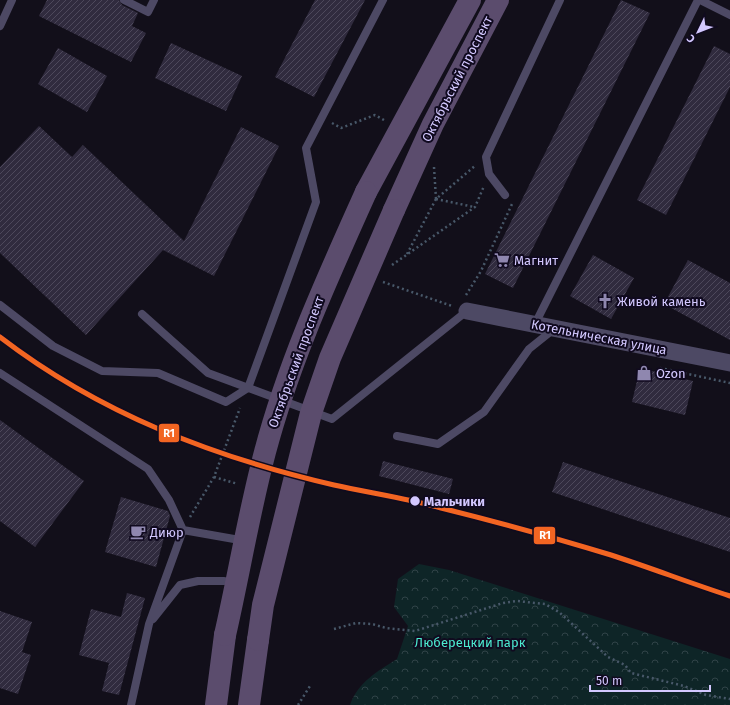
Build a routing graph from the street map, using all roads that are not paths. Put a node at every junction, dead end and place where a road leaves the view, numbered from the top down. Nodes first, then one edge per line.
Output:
1 (12, 0) edge
2 (124, 0) edge
3 (154, 0) edge
4 (384, 0) edge
5 (470, 0) edge
6 (498, 0) edge
7 (560, 0) edge
8 (699, 0) edge
9 (730, 14) edge
10 (0, 26) edge
11 (505, 196) road end
12 (0, 305) edge
13 (463, 309) joint
14 (142, 314) dead end
15 (536, 324) junction
16 (554, 328) junction
17 (730, 363) edge
18 (0, 373) edge
19 (248, 388) junction
20 (397, 436) dead end
21 (183, 530) junction
22 (234, 540) dead end
23 (224, 581) dead end
24 (149, 624) junction
25 (131, 705) edge
26 (216, 705) edge
27 (249, 705) edge

1 - 10 lane
2 - 3 lane
4 - 19 lane
5 - 26 main road, Октябрьский проспект, bridge
6 - 27 main road, Октябрьский проспект, bridge
7 - 11 lane
8 - 9 lane
8 - 15 lane
12 - 19 lane
13 - 15 street, Котельническая улица
13 - 19 lane
14 - 19 lane
15 - 16 street, Котельническая улица
16 - 17 street, Котельническая улица
16 - 20 lane
18 - 21 lane
21 - 22 lane
21 - 24 lane
23 - 24 lane
24 - 25 lane

